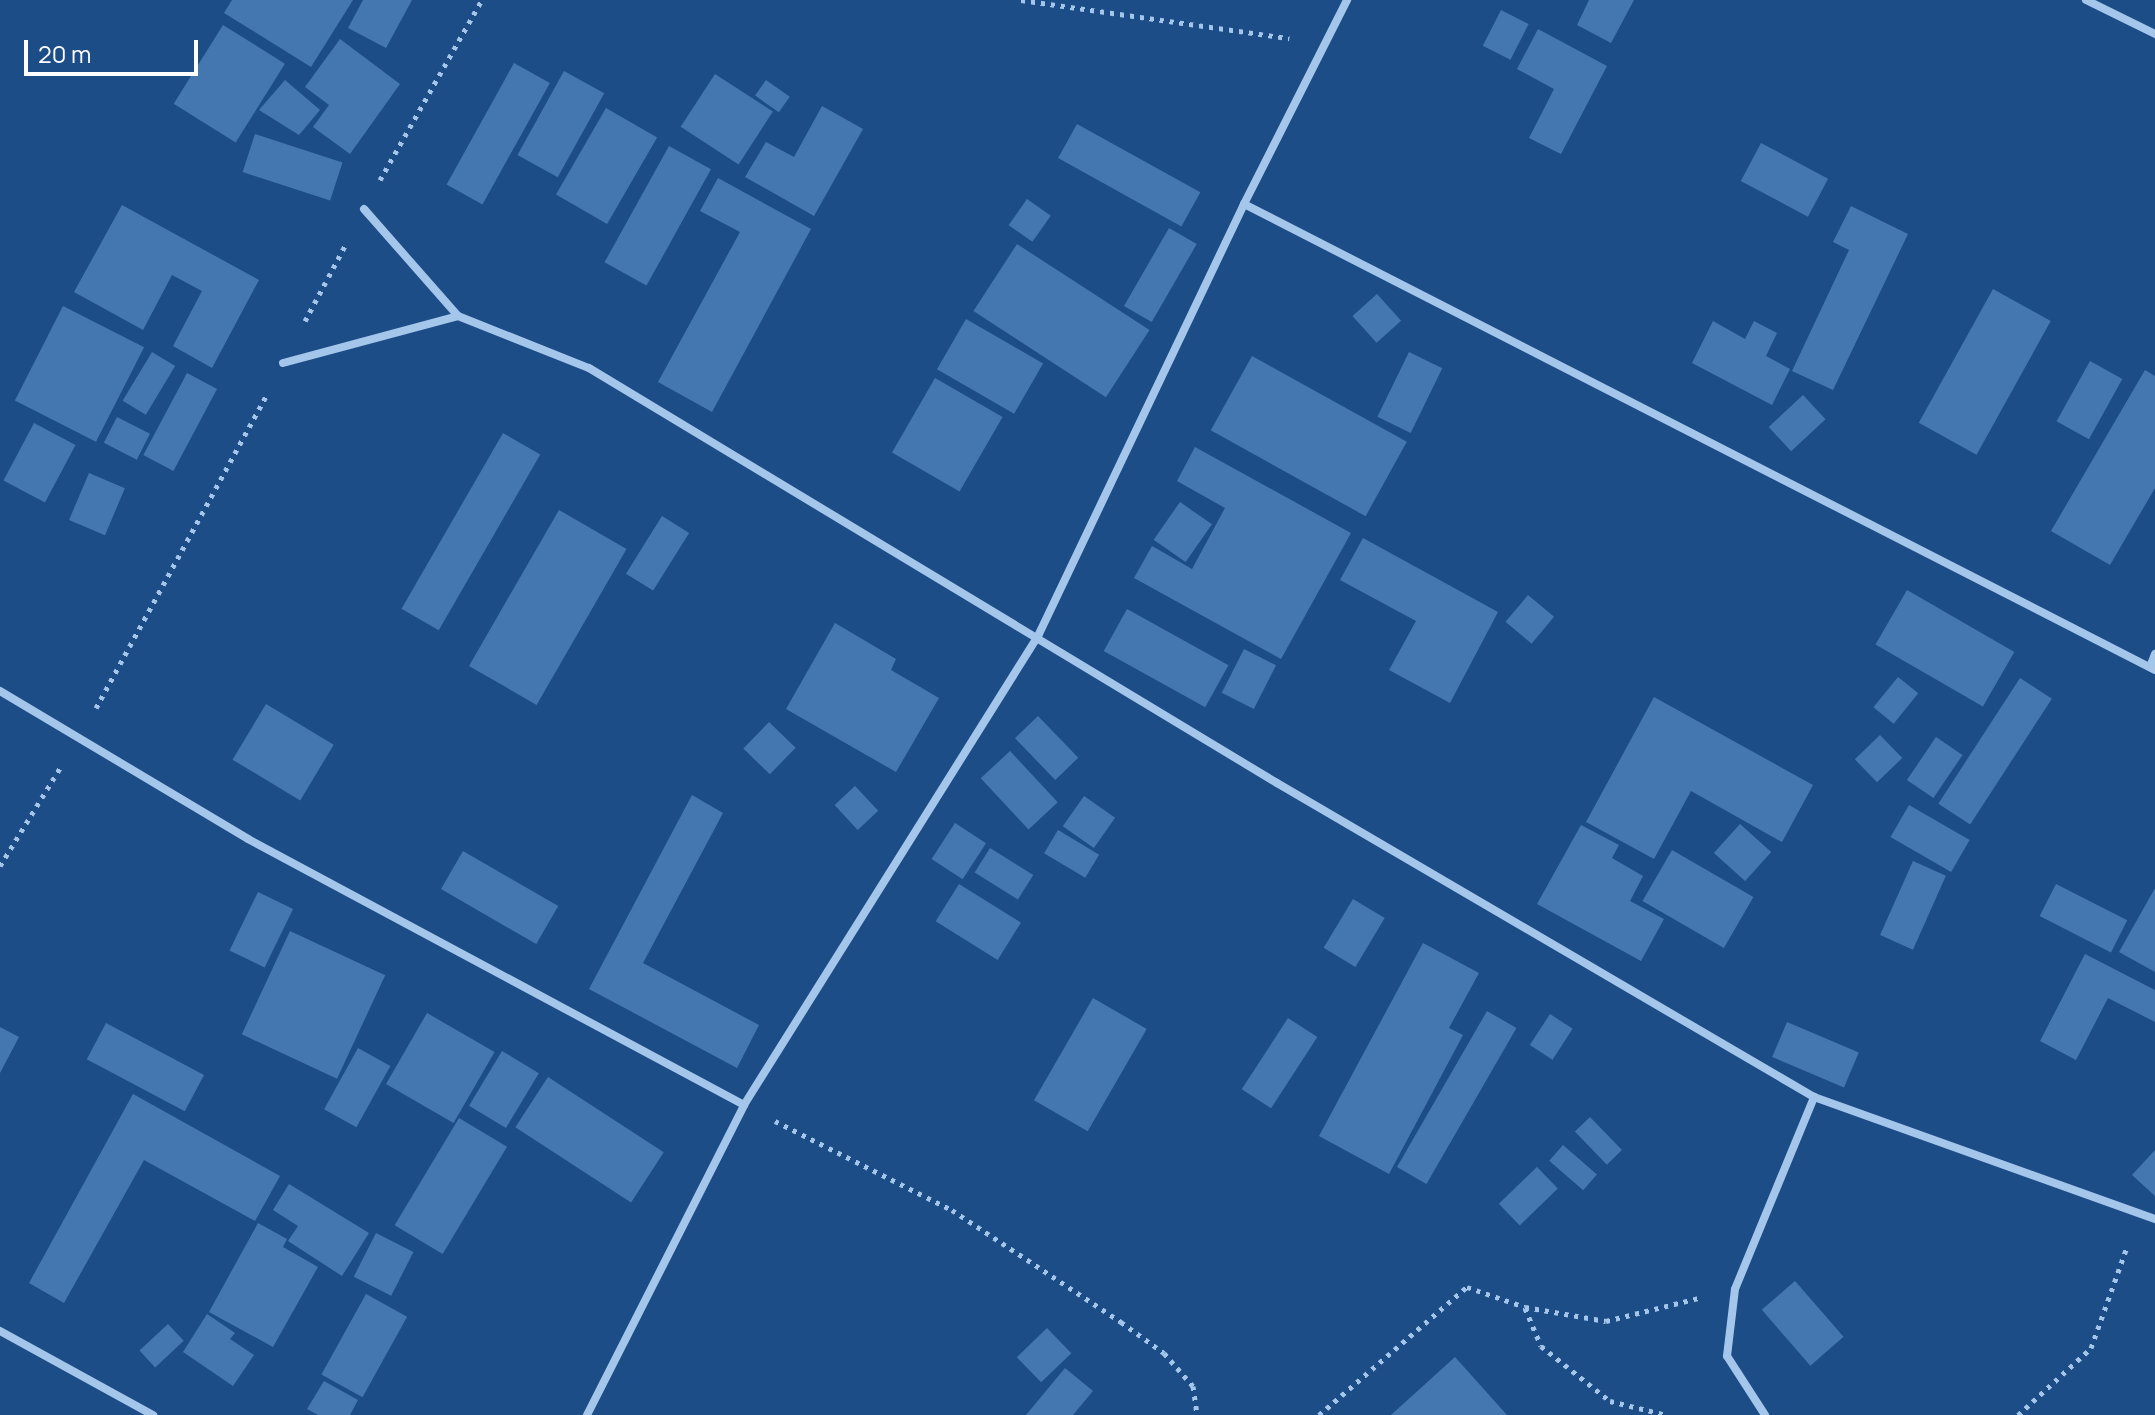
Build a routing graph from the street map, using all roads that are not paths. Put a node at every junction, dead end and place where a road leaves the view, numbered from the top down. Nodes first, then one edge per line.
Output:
1 (1347, 0) edge
2 (2086, 0) edge
3 (2155, 34) edge
4 (1244, 204) junction
5 (364, 209) dead end
6 (458, 316) junction
7 (283, 363) dead end
8 (1038, 636) junction
9 (2155, 654) edge
10 (2153, 668) edge
11 (0, 691) edge
12 (1814, 1097) junction
13 (744, 1105) junction
14 (2155, 1219) edge
15 (0, 1331) edge
16 (153, 1415) edge
17 (587, 1415) edge
18 (1765, 1415) edge

1 - 4 street
2 - 3 street
4 - 8 street
4 - 10 street
5 - 6 street
6 - 7 street
6 - 8 street
8 - 12 street
8 - 13 street
9 - 10 street
11 - 13 street
12 - 14 street
12 - 18 street
13 - 17 street
15 - 16 street

